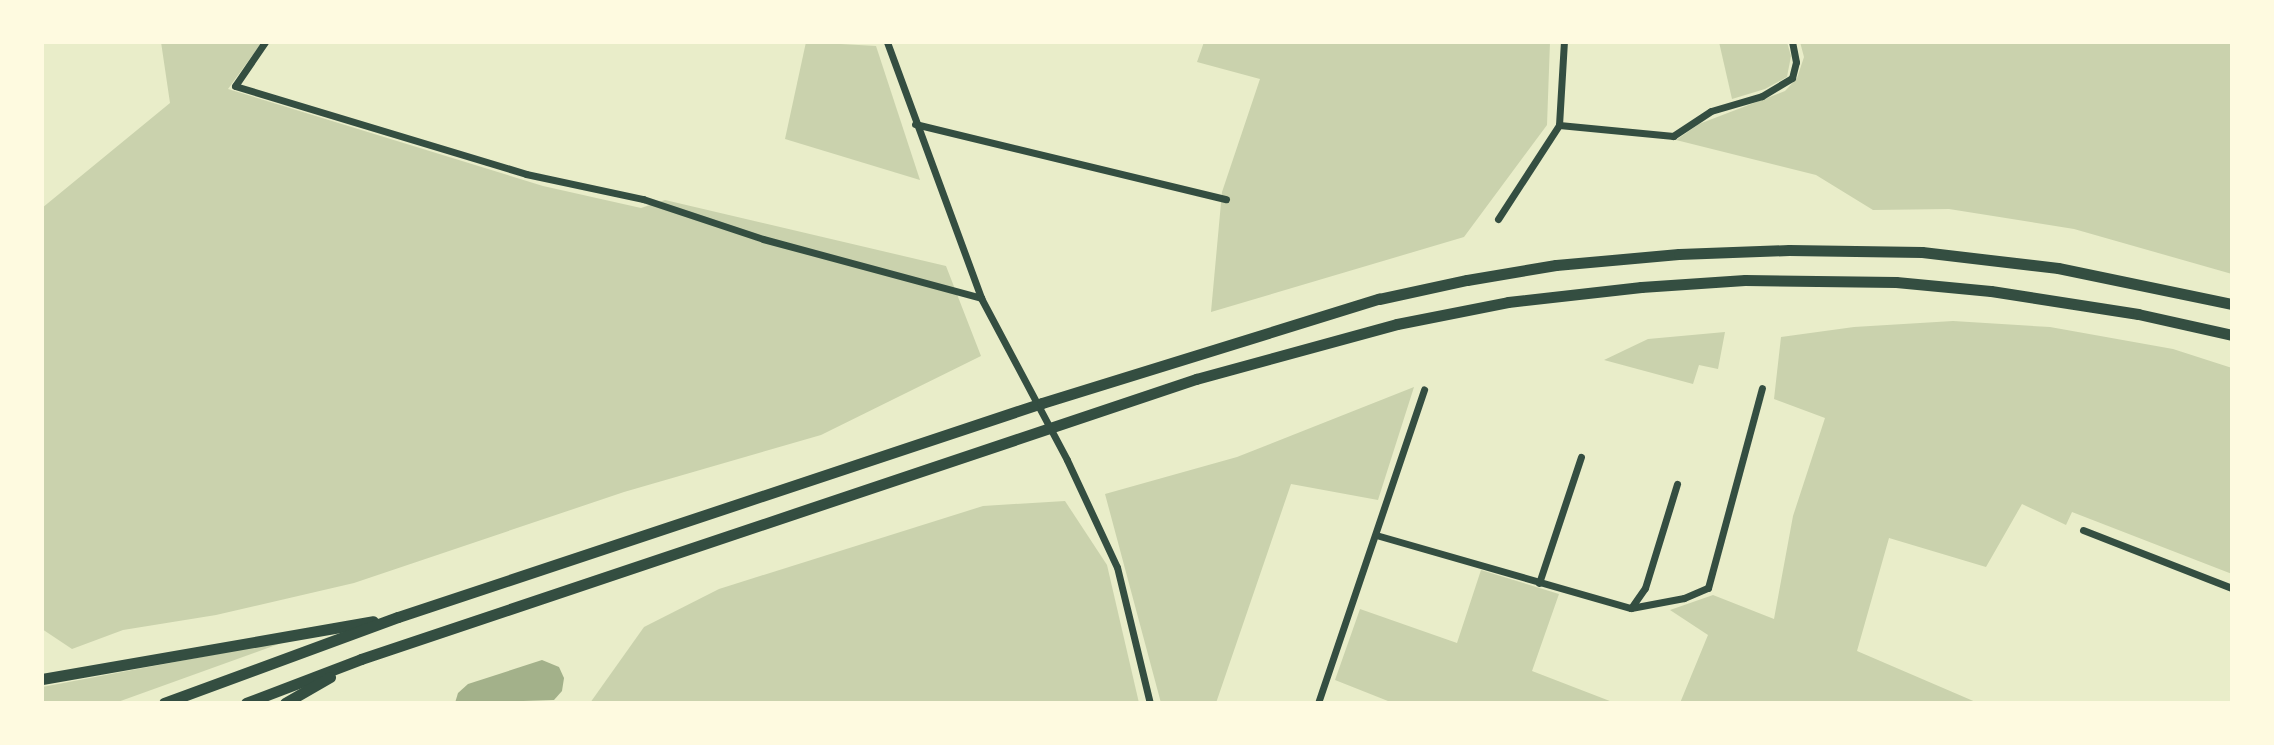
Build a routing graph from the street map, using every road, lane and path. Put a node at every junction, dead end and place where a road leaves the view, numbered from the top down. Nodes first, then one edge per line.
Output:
1 (265, 42) edge
2 (887, 42) edge
3 (1564, 42) edge
4 (1792, 42) edge
5 (915, 124) junction
6 (1559, 125) junction
7 (1226, 199) dead end
8 (1498, 219) dead end
9 (981, 298) junction
10 (2232, 304) edge
11 (2232, 335) edge
12 (1762, 388) dead end
13 (1424, 389) dead end
14 (1581, 457) dead end
15 (1677, 484) dead end
16 (2083, 530) dead end
17 (1376, 535) junction
18 (1539, 583) junction
19 (2232, 588) edge
20 (1631, 608) junction
21 (398, 617) junction
22 (361, 659) junction
23 (42, 679) edge
24 (164, 703) edge
25 (246, 703) edge
26 (285, 703) edge
27 (1150, 703) edge
28 (1318, 703) edge

1 - 9 street
2 - 5 street
3 - 6 street
4 - 6 street
5 - 7 street
5 - 9 street
6 - 8 street
9 - 27 street
10 - 21 main road
11 - 22 main road
12 - 20 street
13 - 17 street
14 - 18 street
15 - 20 street
16 - 19 street
17 - 18 street
17 - 28 street
18 - 20 street
21 - 23 main road
21 - 24 main road
22 - 25 main road
22 - 26 main road

